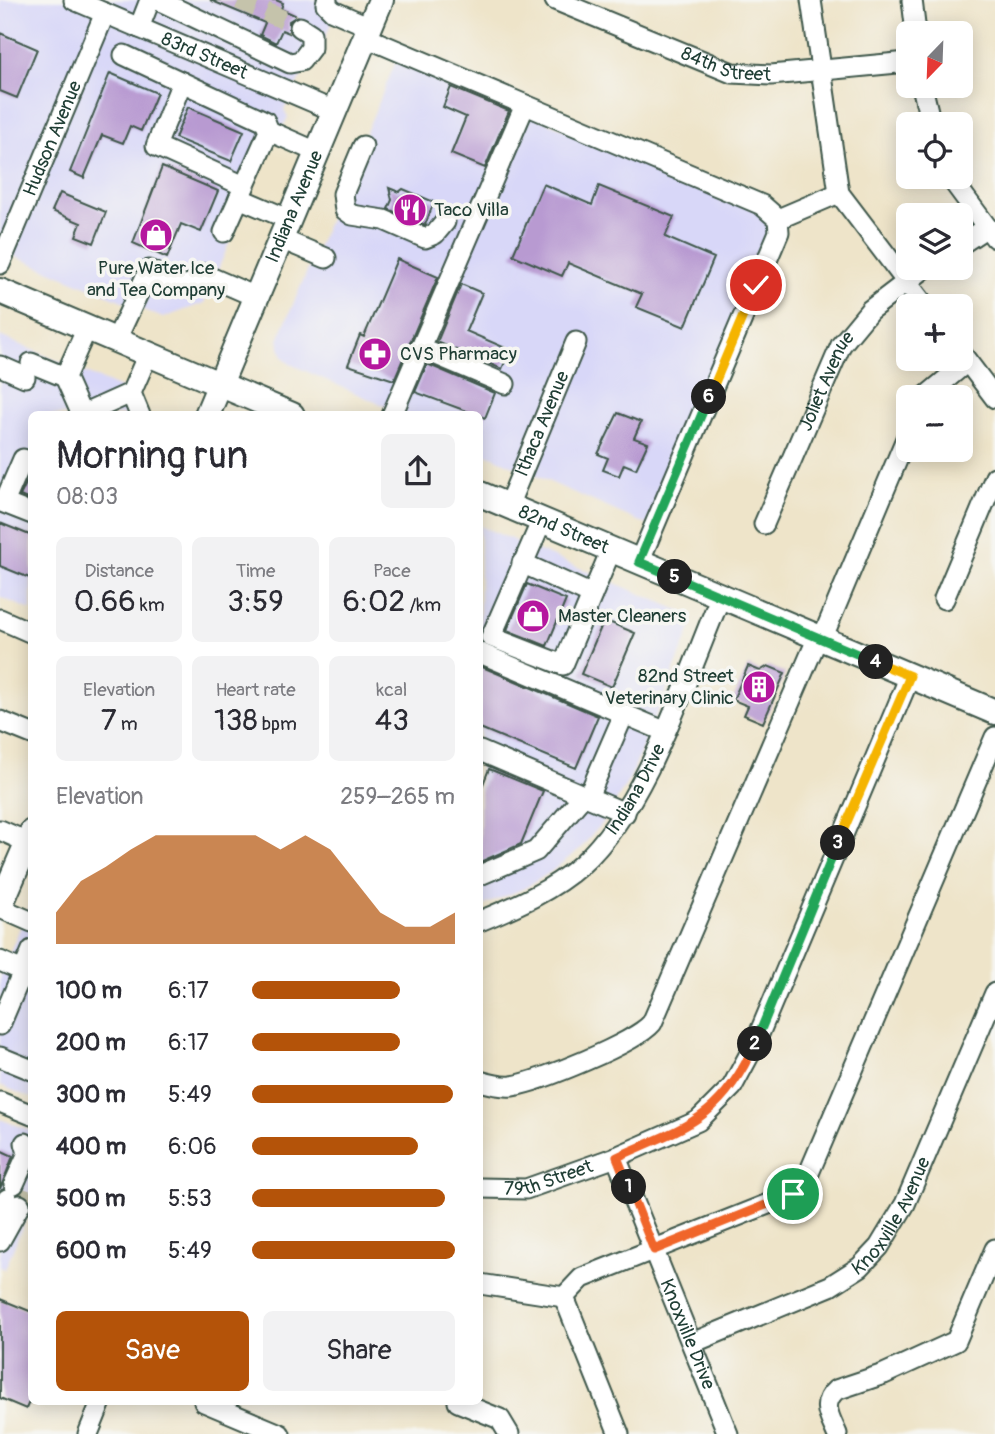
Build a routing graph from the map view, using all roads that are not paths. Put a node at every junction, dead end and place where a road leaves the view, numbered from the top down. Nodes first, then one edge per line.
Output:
1 (74, 0) edge
2 (150, 0) edge
3 (158, 0) edge
4 (327, 0) edge
5 (555, 0) edge
6 (811, 0) edge
7 (912, 0) edge
8 (377, 1) edge
9 (105, 13) junction
10 (915, 21) edge
11 (300, 27) dead end
12 (139, 28) junction
13 (367, 32) junction
14 (183, 47) junction
15 (124, 55) dead end
16 (205, 58) junction
17 (896, 63) edge
18 (822, 71) junction
19 (182, 82) junction
20 (525, 105) junction
21 (334, 111) junction
22 (269, 131) junction
23 (363, 146) dead end
24 (317, 152) junction
25 (959, 189) edge
26 (242, 192) junction
27 (839, 193) junction
28 (352, 215) junction
29 (778, 219) junction
30 (445, 222) dead end
31 (370, 226) dead end
32 (284, 229) junction
33 (224, 232) dead end
34 (991, 232) edge
35 (973, 239) edge
36 (326, 258) dead end
37 (0, 264) edge
38 (910, 280) edge
39 (907, 282) junction
40 (0, 291) edge
41 (916, 294) edge
42 (256, 297) junction
43 (87, 328) junction
44 (116, 341) junction
45 (576, 342) dead end
46 (420, 348) junction
47 (148, 354) junction
48 (0, 366) edge
49 (973, 370) edge
50 (951, 371) edge
51 (65, 377) junction
52 (219, 384) junction
53 (505, 384) dead end
54 (937, 385) edge
55 (131, 393) junction
56 (995, 398) edge
57 (110, 409) edge
58 (80, 411) edge
59 (138, 411) edge
60 (209, 411) edge
61 (283, 411) edge
62 (394, 411) edge
63 (896, 462) edge
64 (24, 467) edge
65 (995, 477) edge
66 (483, 495) edge
67 (508, 506) junction
68 (28, 512) edge
69 (542, 520) junction
70 (764, 524) dead end
71 (611, 550) junction
72 (639, 562) junction
73 (522, 563) junction
74 (592, 595) junction
75 (721, 596) junction
76 (944, 599) dead end
77 (0, 619) edge
78 (28, 631) edge
79 (820, 638) junction
80 (485, 645) edge
81 (910, 676) junction
82 (995, 712) edge
83 (624, 714) junction
84 (0, 721) edge
85 (664, 731) junction
86 (28, 732) edge
87 (995, 737) edge
88 (483, 752) edge
89 (586, 796) junction
90 (625, 813) junction
91 (0, 830) edge
92 (28, 837) edge
93 (28, 839) edge
94 (483, 874) edge
95 (0, 907) edge
96 (28, 920) edge
97 (483, 920) edge
98 (28, 959) edge
99 (0, 961) edge
100 (23, 971) junction
101 (995, 995) edge
102 (0, 1025) edge
103 (0, 1057) edge
104 (28, 1068) edge
105 (483, 1082) edge
106 (0, 1101) edge
107 (28, 1113) edge
108 (28, 1154) edge
109 (617, 1157) junction
110 (483, 1188) edge
111 (17, 1195) edge
112 (0, 1234) edge
113 (0, 1241) edge
114 (995, 1249) edge
115 (654, 1250) junction
116 (483, 1284) edge
117 (564, 1297) junction
118 (692, 1343) junction
119 (100, 1405) edge
120 (211, 1405) edge
121 (465, 1405) edge
122 (88, 1434) edge
123 (280, 1434) edge
124 (509, 1434) edge
125 (619, 1434) edge
126 (728, 1434) edge
127 (837, 1434) edge

1 - 9 street, 83rd Street
2 - 12 street
3 - 11 street
4 - 13 street
5 - 18 street, 84th Street
6 - 18 street
7 - 10 street
8 - 13 main road, Indiana Avenue
9 - 12 street, 83rd Street
9 - 37 street, Hudson Avenue
12 - 14 street, 83rd Street
13 - 20 street
13 - 21 main road, Indiana Avenue
14 - 16 street, 83rd Street
14 - 19 street
15 - 19 street
16 - 19 street
16 - 21 street, 83rd Street
17 - 18 street, 84th Street
18 - 27 street
19 - 22 street
19 - 26 street
20 - 29 street
20 - 46 street
21 - 24 main road, Indiana Avenue
22 - 24 street
22 - 26 street
23 - 28 street
24 - 32 main road, Indiana Avenue
25 - 34 street
26 - 32 street
26 - 33 street
27 - 29 street
27 - 39 street
28 - 30 street
28 - 31 street
29 - 72 street
32 - 36 street
32 - 42 main road, Indiana Avenue
34 - 35 street
38 - 39 street, Joliet Avenue
39 - 41 street
39 - 70 street, Joliet Avenue
40 - 43 main road
42 - 44 street
42 - 52 main road, Indiana Avenue
43 - 44 main road
43 - 51 street
44 - 47 main road
45 - 67 street, Ithaca Avenue
46 - 53 street
46 - 62 street
47 - 52 main road
47 - 55 street
48 - 51 street
49 - 56 street
50 - 54 street
51 - 58 street
52 - 60 main road, Indiana Avenue
52 - 61 main road
55 - 57 street
55 - 59 street
63 - 79 street
64 - 68 street
65 - 76 street
66 - 67 main road, 82nd Street
67 - 69 main road, 82nd Street
69 - 71 main road, 82nd Street
69 - 73 street
71 - 72 main road, 82nd Street
71 - 74 street
72 - 75 main road, 82nd Street
73 - 74 street
73 - 80 street
74 - 80 street
75 - 79 main road, 82nd Street
75 - 85 street, Indiana Drive
77 - 78 street
79 - 81 main road, 82nd Street
79 - 105 street
80 - 83 street
81 - 82 main road, 82nd Street
81 - 109 street
83 - 85 street
83 - 89 street
84 - 86 street
85 - 90 street, Indiana Drive
87 - 115 street
88 - 89 street
89 - 90 street
89 - 94 street
90 - 97 street, Indiana Drive
91 - 92 street
93 - 95 main road
95 - 96 street
98 - 100 street
99 - 100 street
100 - 102 street
101 - 118 street, Knoxville Avenue
103 - 104 street
106 - 107 street
108 - 111 street
109 - 110 street, 79th Street
109 - 115 street, Knoxville Drive
111 - 112 street
111 - 113 street
114 - 127 street
115 - 117 street
115 - 118 street, Knoxville Drive
116 - 117 street
117 - 125 street
118 - 126 street, Knoxville Drive
119 - 122 street
120 - 123 street
121 - 124 street

